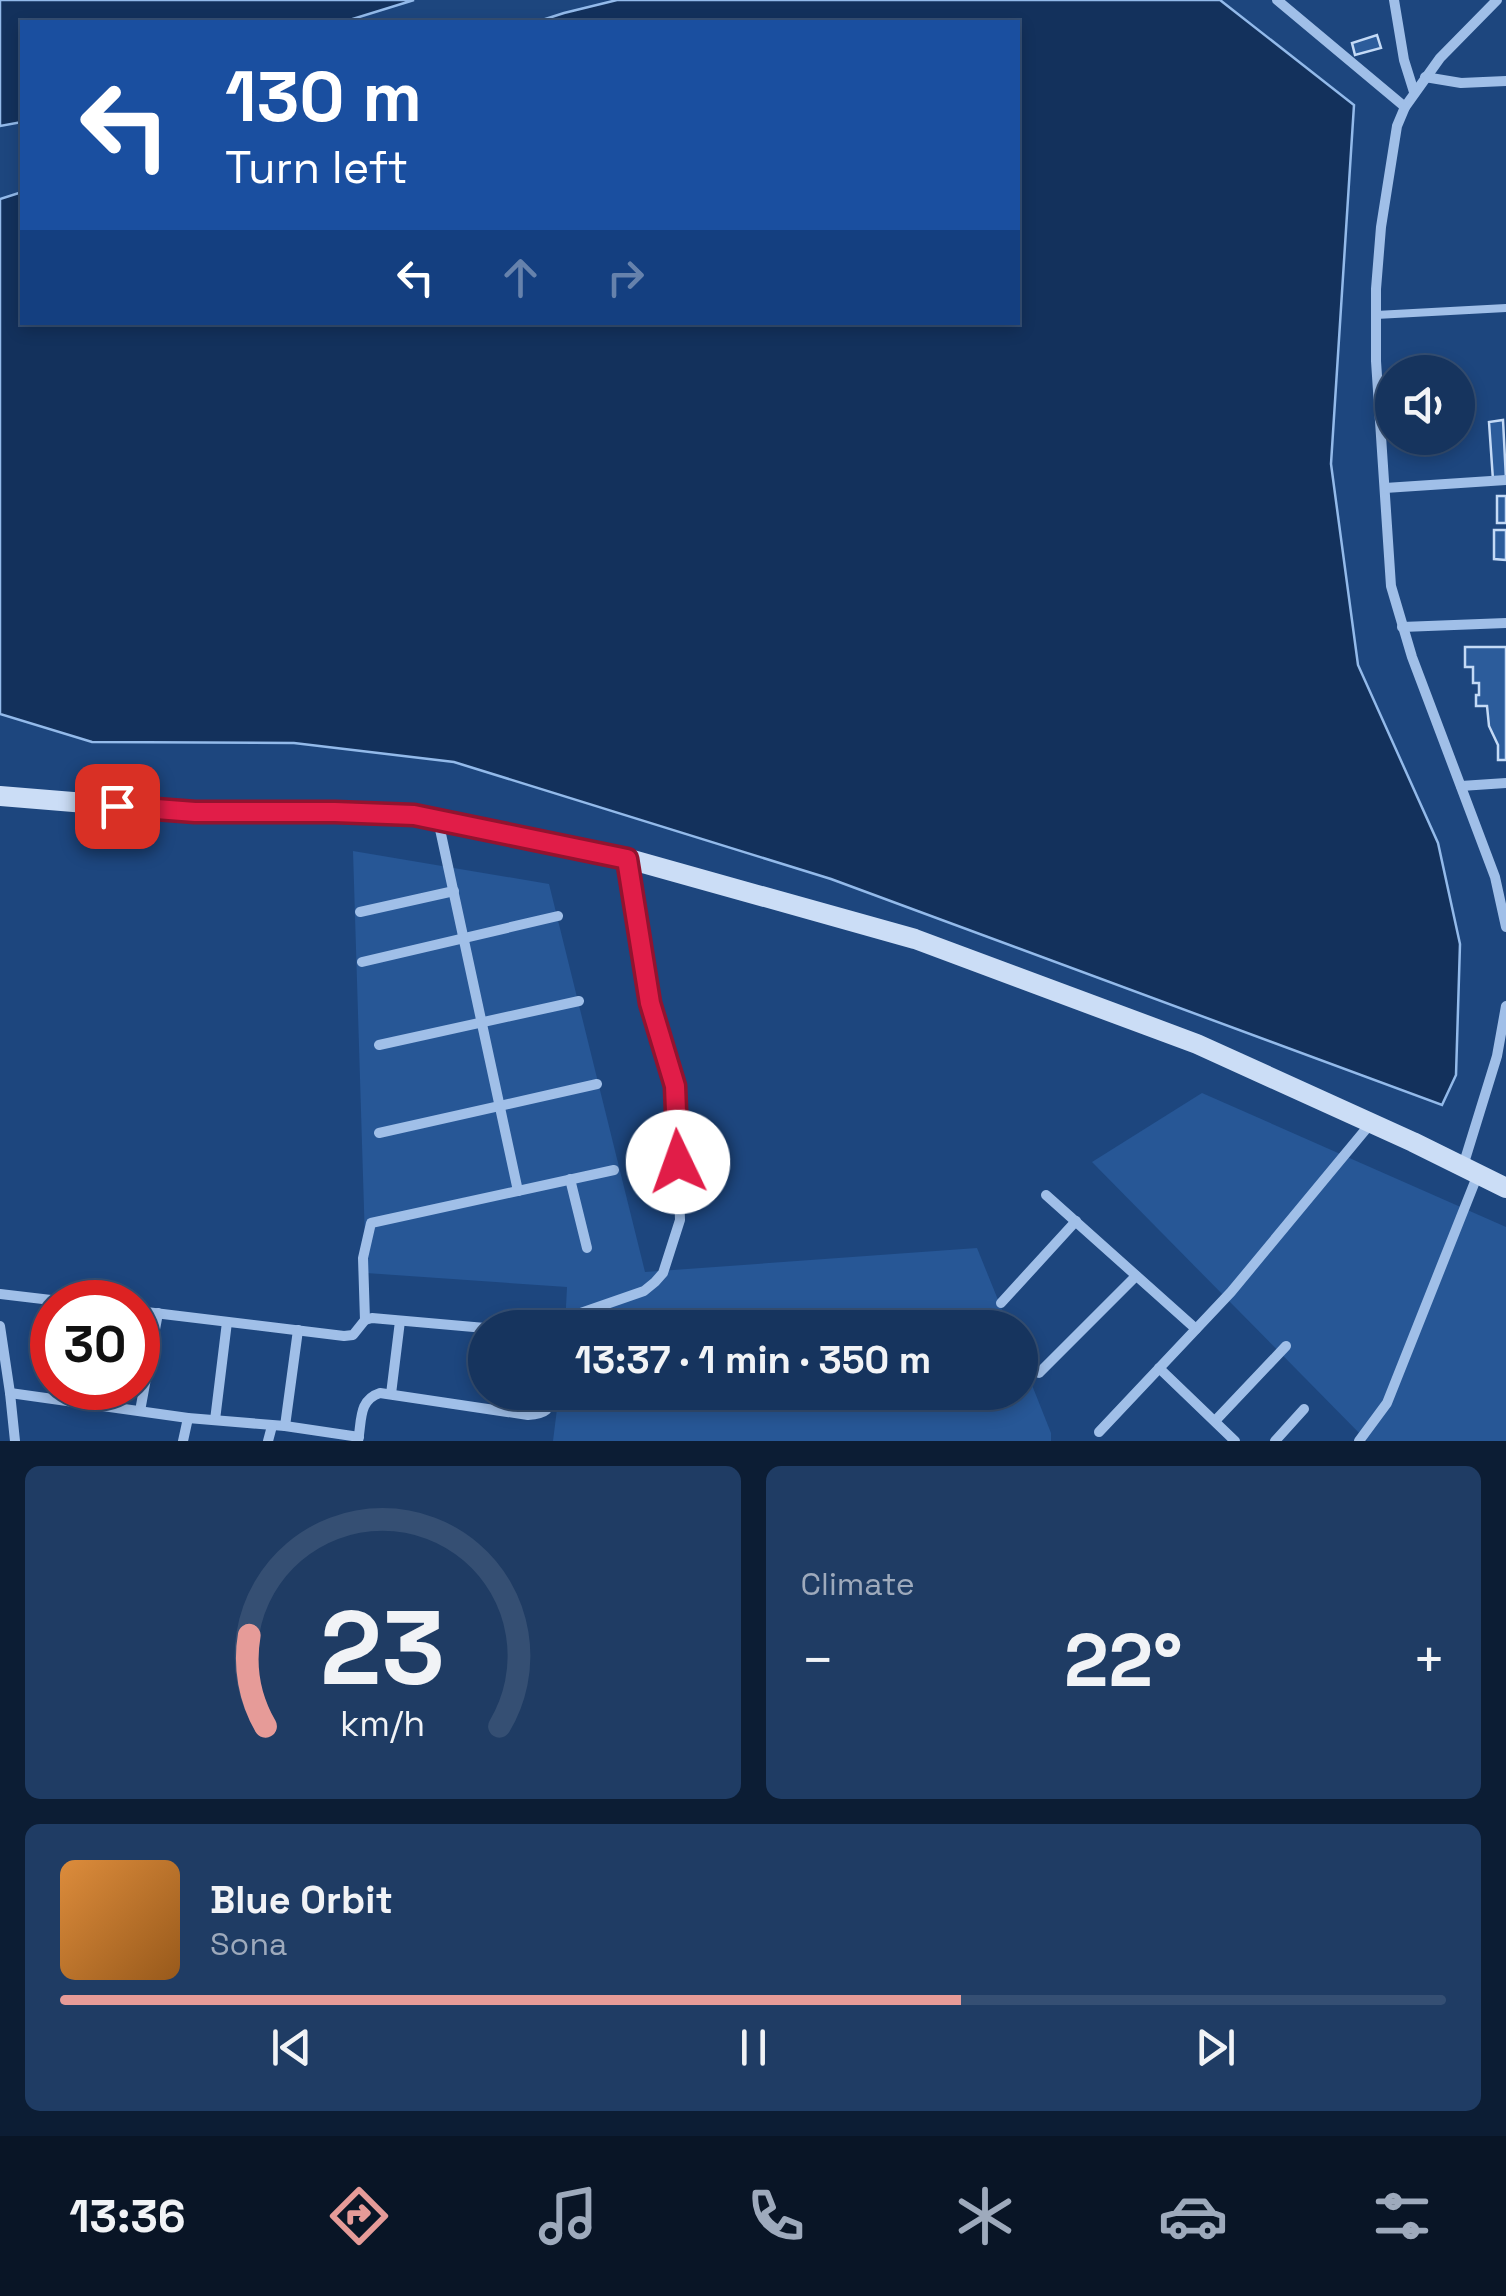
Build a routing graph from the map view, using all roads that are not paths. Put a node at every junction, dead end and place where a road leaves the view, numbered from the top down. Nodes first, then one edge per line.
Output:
1 (1276, 0) edge
2 (1394, 0) edge
3 (1497, 0) edge
4 (1425, 77) junction
5 (1506, 82) edge
6 (1414, 92) junction
7 (1404, 107) junction
8 (1506, 308) edge
9 (1376, 315) junction
10 (1506, 480) edge
11 (1385, 488) junction
12 (1506, 624) edge
13 (1402, 628) junction
14 (1506, 783) edge
15 (1461, 786) junction
16 (0, 796) edge
17 (438, 820) junction
18 (627, 859) junction
19 (454, 892) junction
20 (360, 912) dead end
21 (558, 916) dead end
22 (1506, 927) edge
23 (464, 938) junction
24 (362, 962) dead end
25 (579, 1000) dead end
26 (1506, 1006) edge
27 (482, 1022) junction
28 (379, 1046) dead end
29 (597, 1084) dead end
30 (500, 1106) junction
31 (1371, 1123) junction
32 (379, 1133) dead end
33 (614, 1170) dead end
34 (1470, 1170) junction
35 (570, 1180) junction
36 (1506, 1188) edge
37 (518, 1190) junction
38 (1046, 1195) dead end
39 (1076, 1221) junction
40 (587, 1248) dead end
41 (1136, 1276) junction
42 (0, 1294) edge
43 (30, 1298) edge
44 (1001, 1303) dead end
45 (589, 1310) edge
46 (160, 1314) edge
47 (365, 1320) junction
48 (400, 1321) junction
49 (227, 1322) junction
50 (0, 1326) edge
51 (468, 1327) edge
52 (1196, 1329) junction
53 (298, 1330) junction
54 (1286, 1346) dead end
55 (1159, 1368) junction
56 (1039, 1374) dead end
57 (10, 1393) junction
58 (391, 1394) junction
59 (30, 1396) edge
60 (468, 1406) edge
61 (1304, 1409) dead end
62 (132, 1410) edge
63 (495, 1410) edge
64 (548, 1410) edge
65 (140, 1411) joint
66 (188, 1418) junction
67 (215, 1420) junction
68 (1215, 1422) junction
69 (272, 1426) junction
70 (285, 1426) junction
71 (1100, 1432) dead end
72 (359, 1439) edge
73 (15, 1441) edge
74 (183, 1441) edge
75 (268, 1441) edge
76 (1235, 1441) edge
77 (1275, 1441) edge
78 (1359, 1441) edge

1 - 7 street
2 - 6 street
3 - 4 street
4 - 5 street
4 - 6 street
6 - 7 street
7 - 9 street
8 - 9 lane
9 - 11 street
10 - 11 street
11 - 13 street
12 - 13 street
13 - 15 street
14 - 15 street
15 - 22 street
16 - 17 street
17 - 18 street
17 - 19 street
18 - 31 street
18 - 45 street
19 - 20 street
19 - 23 street
21 - 23 street
23 - 24 street
23 - 27 street
25 - 27 street
26 - 34 street
27 - 28 street
27 - 30 street
29 - 30 street
30 - 32 street
30 - 37 street
31 - 34 street
31 - 52 street
33 - 35 street
34 - 36 street
34 - 78 street
35 - 37 street
35 - 40 street
37 - 47 street
38 - 39 street
39 - 41 street
39 - 44 street
41 - 52 street
41 - 56 street
42 - 43 street
46 - 49 street
47 - 48 street
47 - 53 street
48 - 51 street
48 - 58 street
49 - 53 street
49 - 67 street
50 - 57 street
52 - 55 street
53 - 70 street
54 - 68 street
55 - 68 street
55 - 71 street
57 - 59 street
57 - 73 street
58 - 60 street
58 - 72 street
61 - 77 street
62 - 65 street
63 - 64 street
65 - 66 street
66 - 67 street
66 - 74 street
67 - 69 street
68 - 76 street
69 - 70 street
69 - 75 street
70 - 72 street

